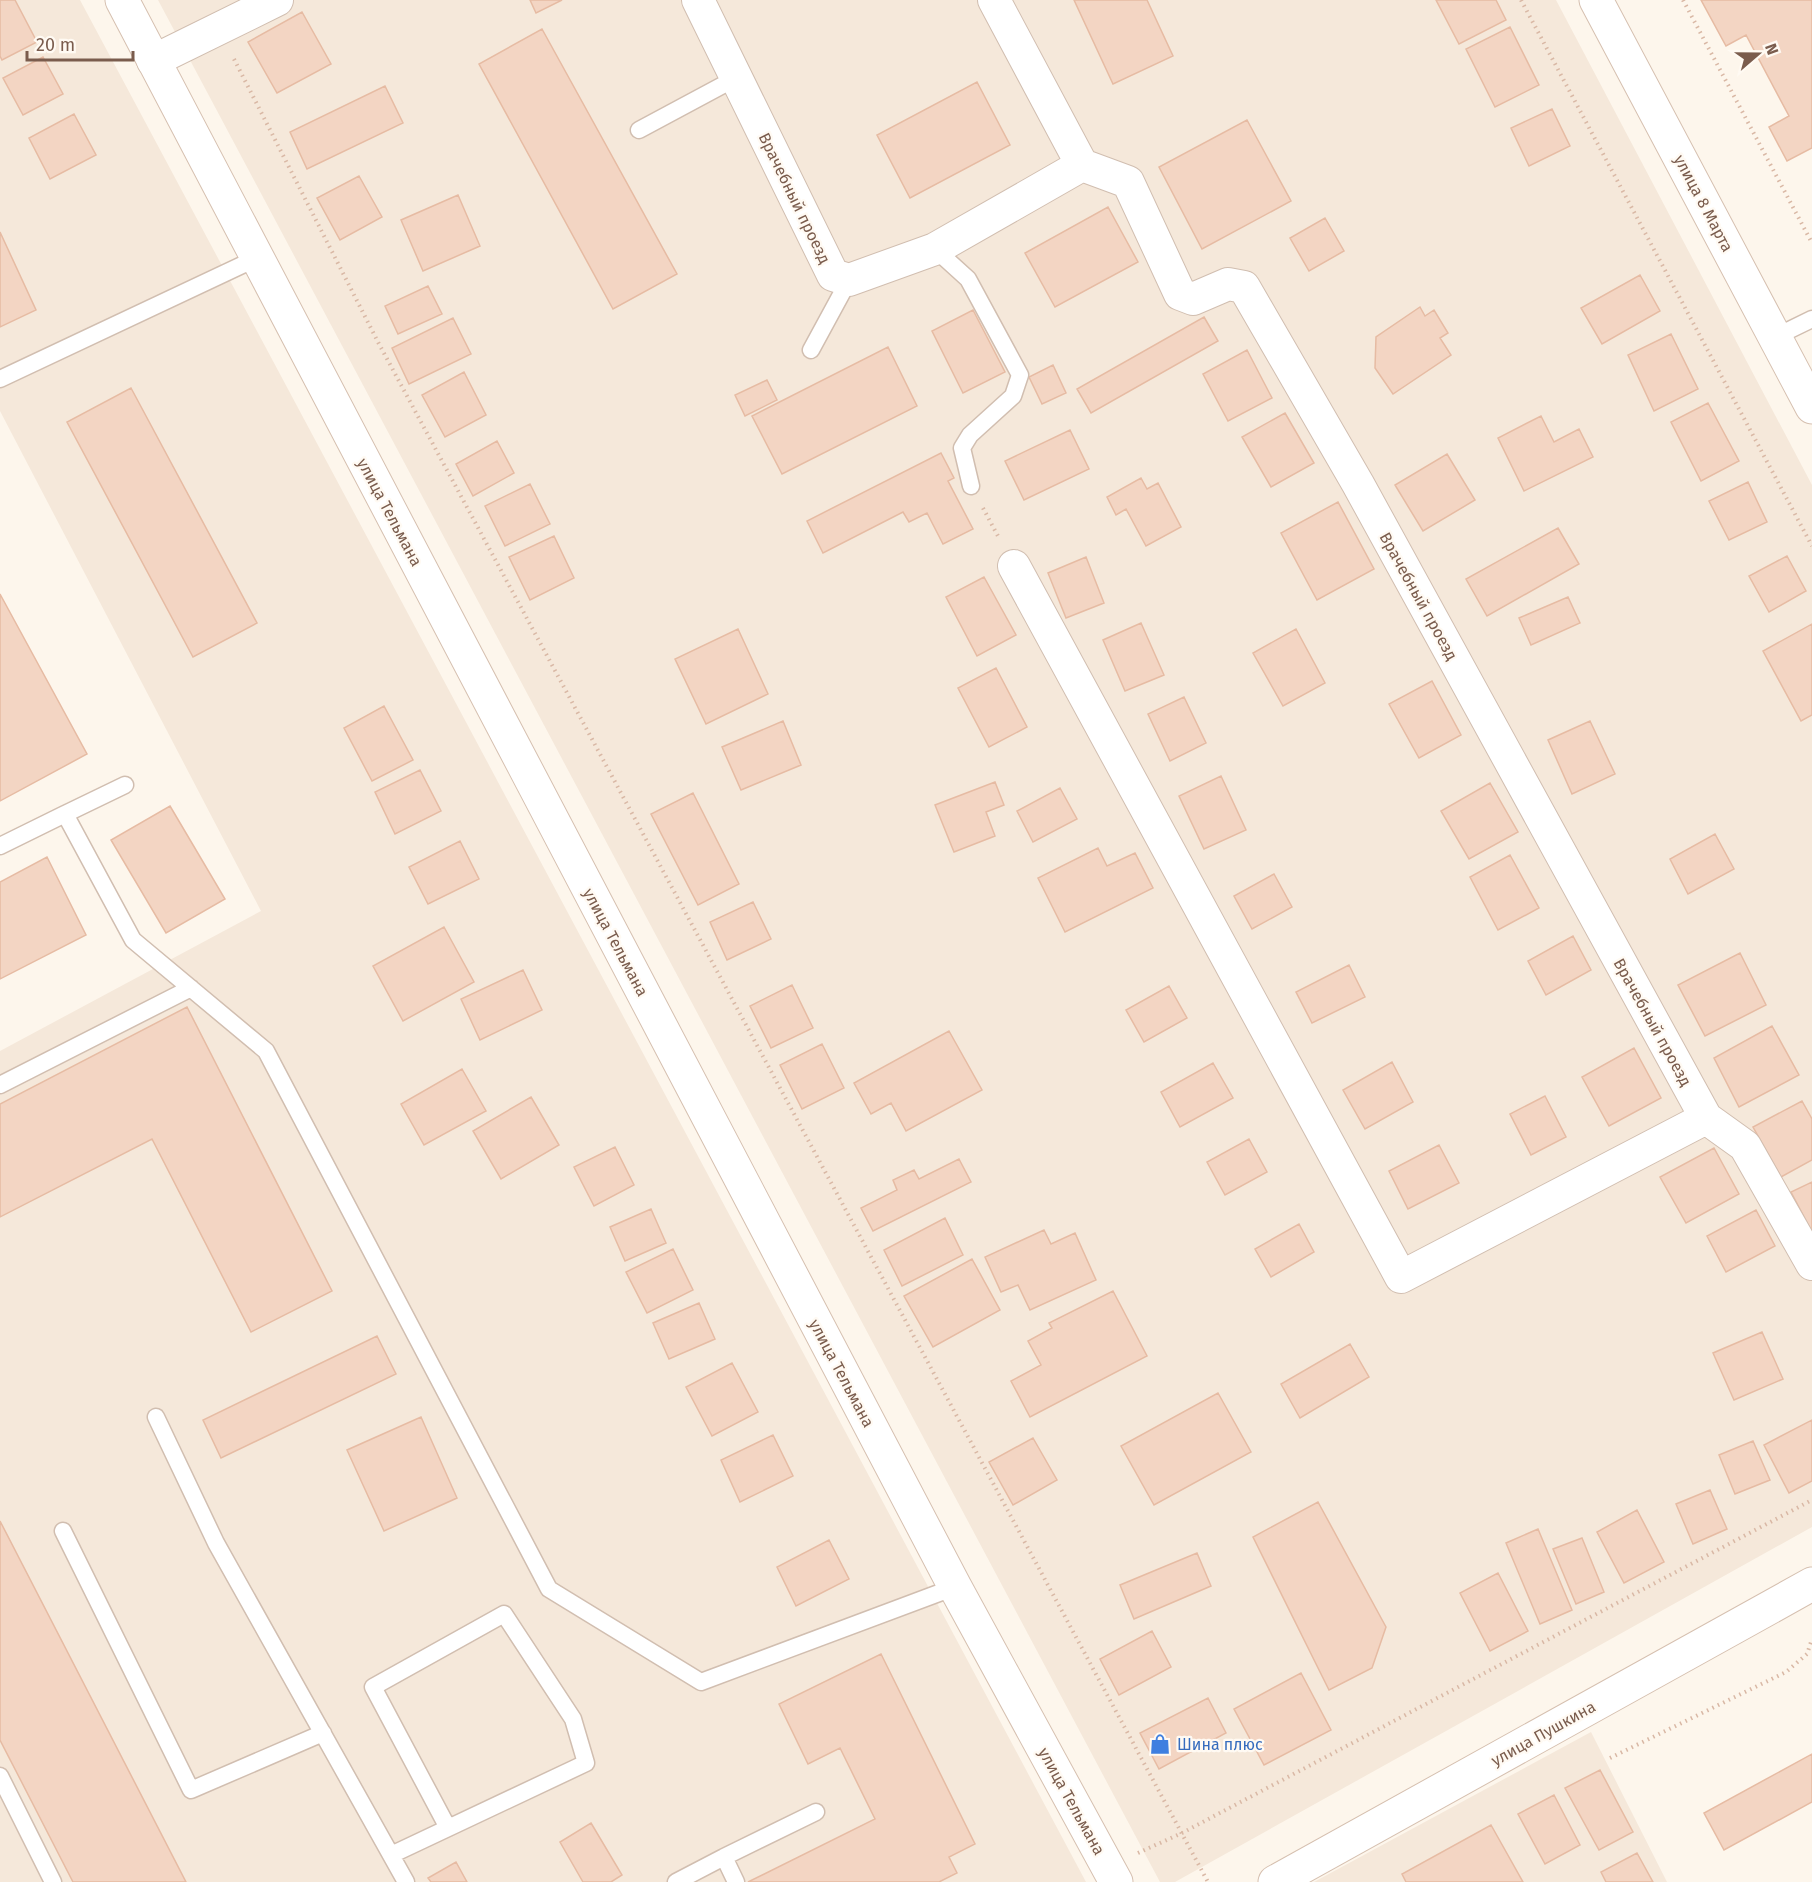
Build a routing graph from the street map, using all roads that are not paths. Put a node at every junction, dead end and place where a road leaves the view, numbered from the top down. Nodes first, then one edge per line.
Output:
1 (122, 0) edge
2 (277, 0) edge
3 (698, 0) edge
4 (993, 0) edge
5 (1596, 0) edge
6 (153, 61) junction
7 (736, 78) junction
8 (639, 130) dead end
9 (1082, 165) junction
10 (935, 249) junction
11 (257, 258) junction
12 (849, 280) junction
13 (1812, 319) edge
14 (1775, 337) junction
15 (811, 350) dead end
16 (0, 379) edge
17 (1812, 407) edge
18 (971, 486) road end
19 (1014, 566) road end
20 (125, 785) dead end
21 (65, 814) junction
22 (0, 846) edge
23 (191, 988) junction
24 (0, 1085) edge
25 (1706, 1118) junction
26 (1812, 1264) edge
27 (156, 1417) dead end
28 (63, 1531) dead end
29 (1812, 1584) edge
30 (955, 1587) junction
31 (322, 1733) junction
32 (0, 1776) edge
33 (816, 1812) dead end
34 (448, 1828) junction
35 (391, 1855) junction
36 (724, 1857) junction
37 (1112, 1874) edge
38 (53, 1882) edge
39 (406, 1882) edge
40 (676, 1882) edge
41 (736, 1882) edge
42 (1275, 1882) edge

1 - 6 street, улица Тельмана
2 - 6 street
3 - 7 street, Врачебный проезд
4 - 9 street
5 - 14 street, улица 8 Марта
6 - 11 street, улица Тельмана
7 - 8 lane
7 - 12 street, Врачебный проезд
9 - 10 street
9 - 25 street, Врачебный проезд
10 - 12 street
10 - 18 lane
11 - 16 lane
11 - 30 street, улица Тельмана
12 - 15 lane
13 - 14 lane
14 - 17 street, улица 8 Марта
19 - 25 street
20 - 21 lane
21 - 22 lane
21 - 23 lane
23 - 24 lane
23 - 30 lane
25 - 26 street, Врачебный проезд
27 - 31 lane
28 - 31 lane
29 - 42 street, улица Пушкина
30 - 37 street, улица Тельмана
31 - 35 lane
32 - 38 lane
33 - 36 lane
34 - 34 lane
34 - 35 lane
35 - 39 lane
36 - 40 lane
36 - 41 lane

